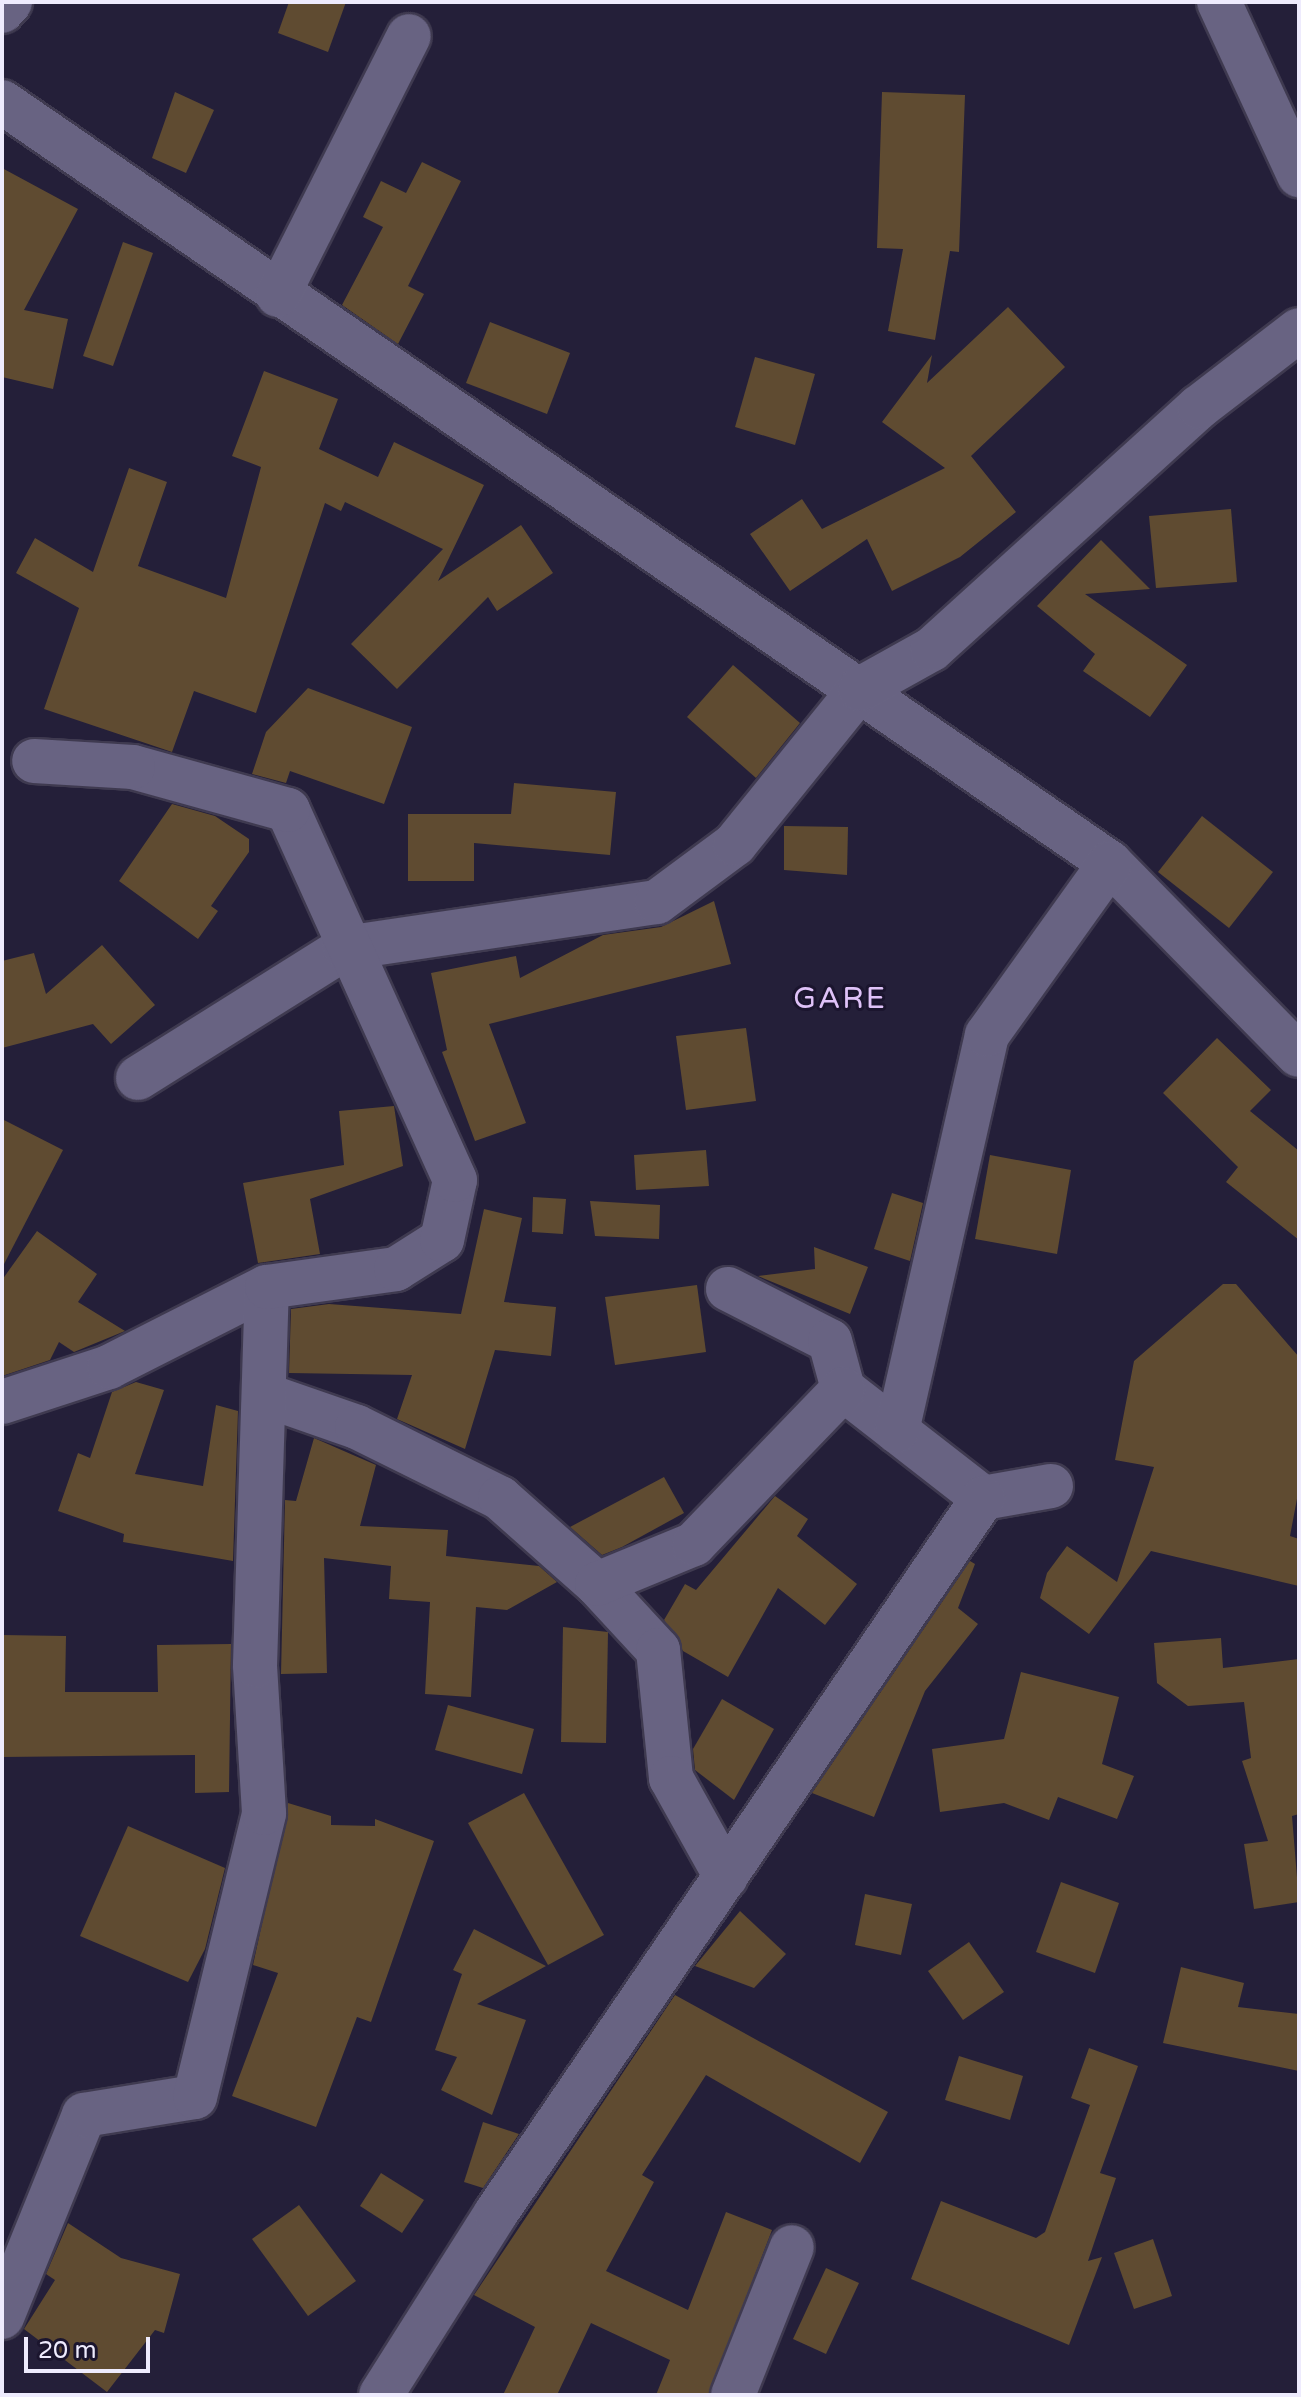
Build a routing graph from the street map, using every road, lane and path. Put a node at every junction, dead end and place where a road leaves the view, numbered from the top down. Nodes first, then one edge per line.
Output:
1 (10, 2) edge
2 (1219, 2) edge
3 (2, 11) edge
4 (409, 36) dead end
5 (2, 102) edge
6 (1299, 175) edge
7 (278, 295) junction
8 (1299, 330) edge
9 (860, 689) junction
10 (34, 761) dead end
11 (1110, 863) junction
12 (345, 948) junction
13 (1299, 1055) edge
14 (138, 1078) dead end
15 (267, 1287) junction
16 (728, 1289) dead end
17 (843, 1389) junction
18 (265, 1395) junction
19 (7, 1399) edge
20 (897, 1431) junction
21 (1051, 1486) dead end
22 (983, 1498) junction
23 (597, 1584) junction
24 (726, 1877) junction
25 (792, 2247) dead end
26 (2, 2317) edge
27 (381, 2395) edge
28 (733, 2395) edge

1 - 3 street
2 - 6 street
4 - 7 street
5 - 7 street
7 - 9 street
8 - 9 street
9 - 11 street
9 - 12 street
10 - 12 street
11 - 13 street
11 - 20 street
12 - 14 street
12 - 15 street
15 - 18 street
15 - 19 street
16 - 17 street
17 - 20 street
17 - 23 street
18 - 23 street
18 - 26 street
20 - 22 street
21 - 22 street
22 - 24 street
23 - 24 street
24 - 27 street
25 - 28 street

